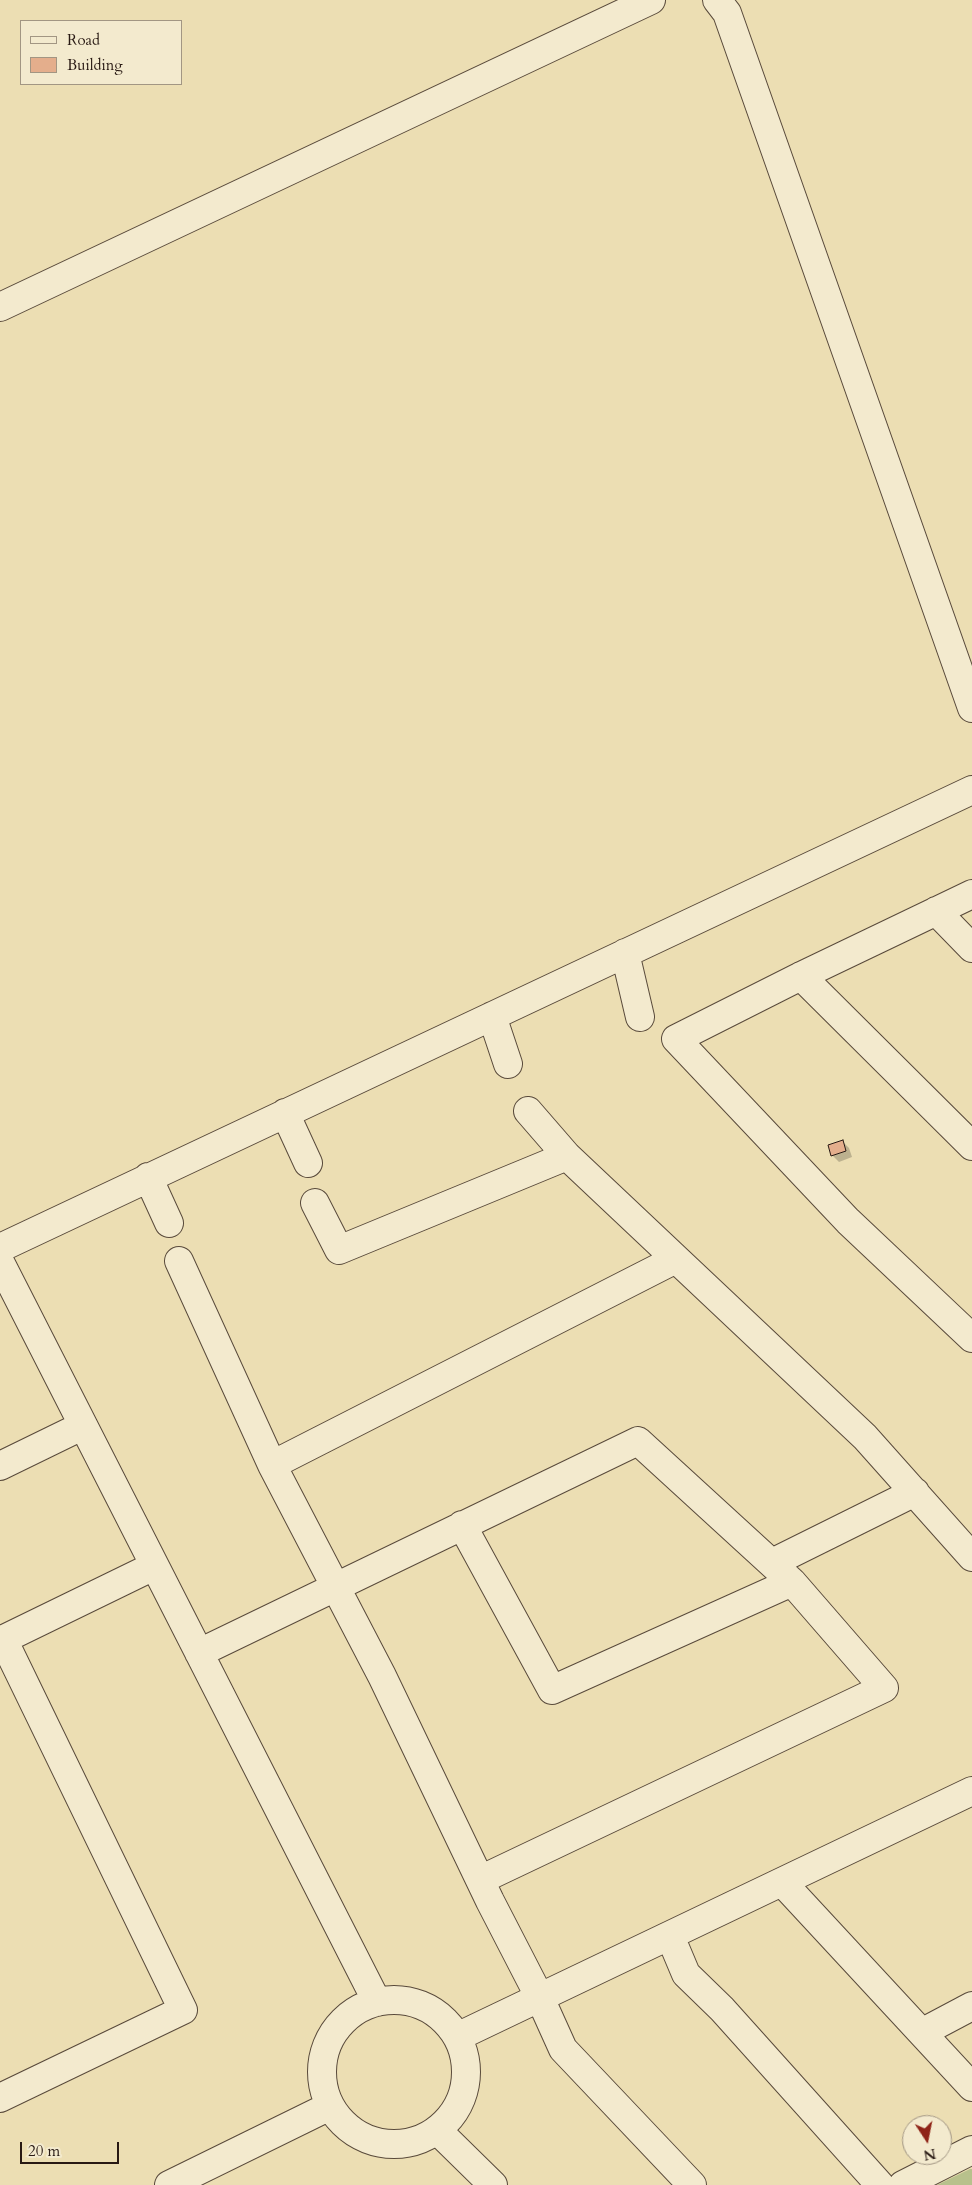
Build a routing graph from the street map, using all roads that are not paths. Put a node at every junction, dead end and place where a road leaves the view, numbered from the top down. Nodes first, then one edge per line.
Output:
1 (651, 0) edge
2 (718, 0) edge
3 (0, 306) edge
4 (972, 708) edge
5 (972, 790) edge
6 (972, 894) edge
7 (936, 911) junction
8 (972, 948) edge
9 (625, 954) junction
10 (801, 976) junction
11 (492, 1016) junction
12 (640, 1017) dead end
13 (508, 1064) dead end
14 (528, 1112) dead end
15 (285, 1113) junction
16 (972, 1146) edge
17 (567, 1156) junction
18 (308, 1163) dead end
19 (148, 1177) junction
20 (315, 1202) dead end
21 (169, 1223) dead end
22 (0, 1248) edge
23 (676, 1259) junction
24 (0, 1262) edge
25 (179, 1262) dead end
26 (972, 1338) edge
27 (82, 1426) junction
28 (272, 1465) junction
29 (0, 1466) edge
30 (915, 1492) junction
31 (462, 1525) junction
32 (972, 1557) edge
33 (772, 1563) junction
34 (154, 1566) junction
35 (792, 1582) junction
36 (335, 1586) junction
37 (1, 1640) edge
38 (199, 1653) junction
39 (972, 1791) edge
40 (480, 1880) junction
41 (782, 1882) junction
42 (670, 1936) junction
43 (540, 1998) junction
44 (377, 2002) junction
45 (972, 2006) edge
46 (923, 2032) junction
47 (457, 2037) junction
48 (972, 2087) edge
49 (0, 2098) edge
50 (330, 2106) junction
51 (437, 2130) junction
52 (972, 2150) edge
53 (169, 2185) edge
54 (493, 2185) edge
55 (692, 2185) edge
56 (880, 2185) edge
57 (903, 2185) edge

1 - 3 street
2 - 4 street
5 - 9 street
6 - 7 street
7 - 8 street
7 - 10 street
9 - 11 street
9 - 12 street
10 - 16 street
10 - 26 street
11 - 13 street
11 - 15 street
14 - 17 street
15 - 18 street
15 - 19 street
17 - 20 street
17 - 23 street
19 - 21 street
19 - 22 street
23 - 28 street
23 - 30 street
24 - 27 street
25 - 28 street
27 - 29 street
27 - 34 street
28 - 36 street
30 - 32 street
30 - 33 street
31 - 33 street
31 - 35 street
31 - 36 street
33 - 35 street
34 - 37 street
34 - 38 street
35 - 40 street
36 - 38 street
36 - 40 street
37 - 49 street
38 - 44 street
39 - 41 street
40 - 43 street
41 - 42 street
41 - 46 street
42 - 43 street
42 - 56 street
43 - 47 street
43 - 55 street
44 - 47 street
44 - 50 street
45 - 46 street
46 - 48 street
47 - 51 street
50 - 51 street
50 - 53 street
51 - 54 street
52 - 57 street

